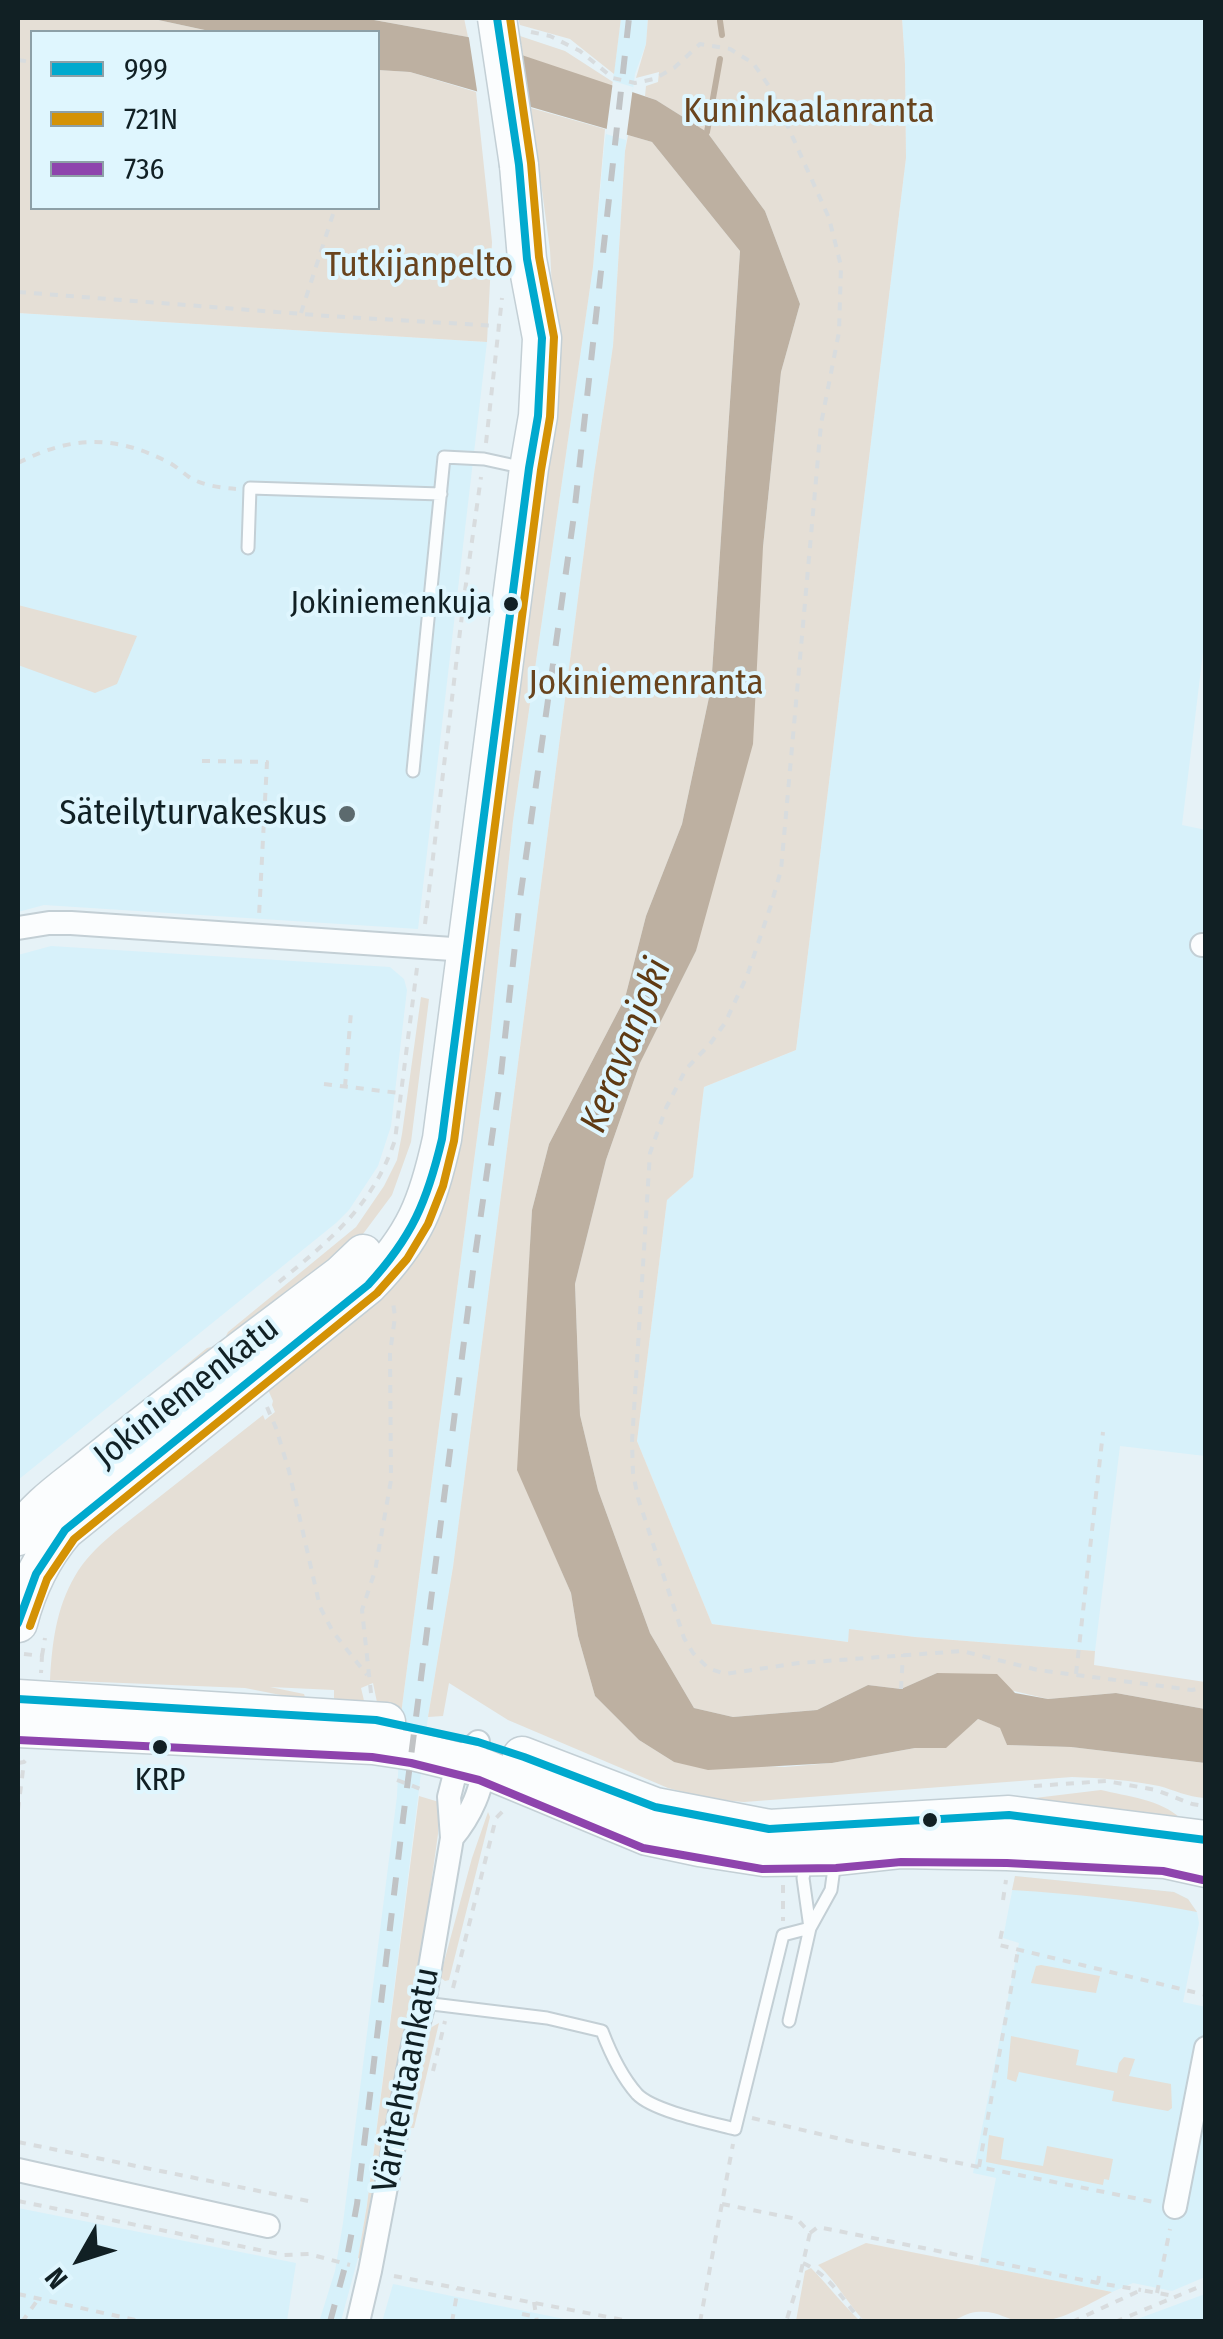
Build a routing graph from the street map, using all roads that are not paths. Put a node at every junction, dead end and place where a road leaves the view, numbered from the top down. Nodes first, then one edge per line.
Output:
1 (515, 25) edge
2 (506, 464) junction
3 (441, 494) junction
4 (248, 548) dead end
5 (414, 771) dead end
6 (18, 928) edge
7 (444, 949) junction
8 (18, 1536) edge
9 (32, 1626) edge
10 (18, 1699) edge
11 (20, 1745) edge
12 (473, 1757) junction
13 (1206, 1840) edge
14 (811, 1854) junction
15 (1206, 1868) edge
16 (810, 1928) junction
17 (424, 2003) junction
18 (789, 2021) dead end
19 (1206, 2048) edge
20 (18, 2170) edge
21 (1176, 2207) road end
22 (268, 2226) dead end
23 (358, 2322) edge

1 - 2 main road, Jokiniemenkatu, bridge
2 - 3 lane
2 - 7 main road, Jokiniemenkatu
3 - 4 lane
3 - 5 lane
6 - 7 street
7 - 8 main road, Jokiniemenkatu
7 - 9 main road, Jokiniemenkatu
10 - 12 main road
11 - 12 main road
12 - 14 main road
12 - 17 street, Väritehtaankatu
13 - 14 main road
14 - 15 main road
14 - 16 lane
14 - 16 lane
16 - 17 lane
16 - 18 lane
17 - 23 street, Väritehtaankatu
19 - 21 street
20 - 22 street

